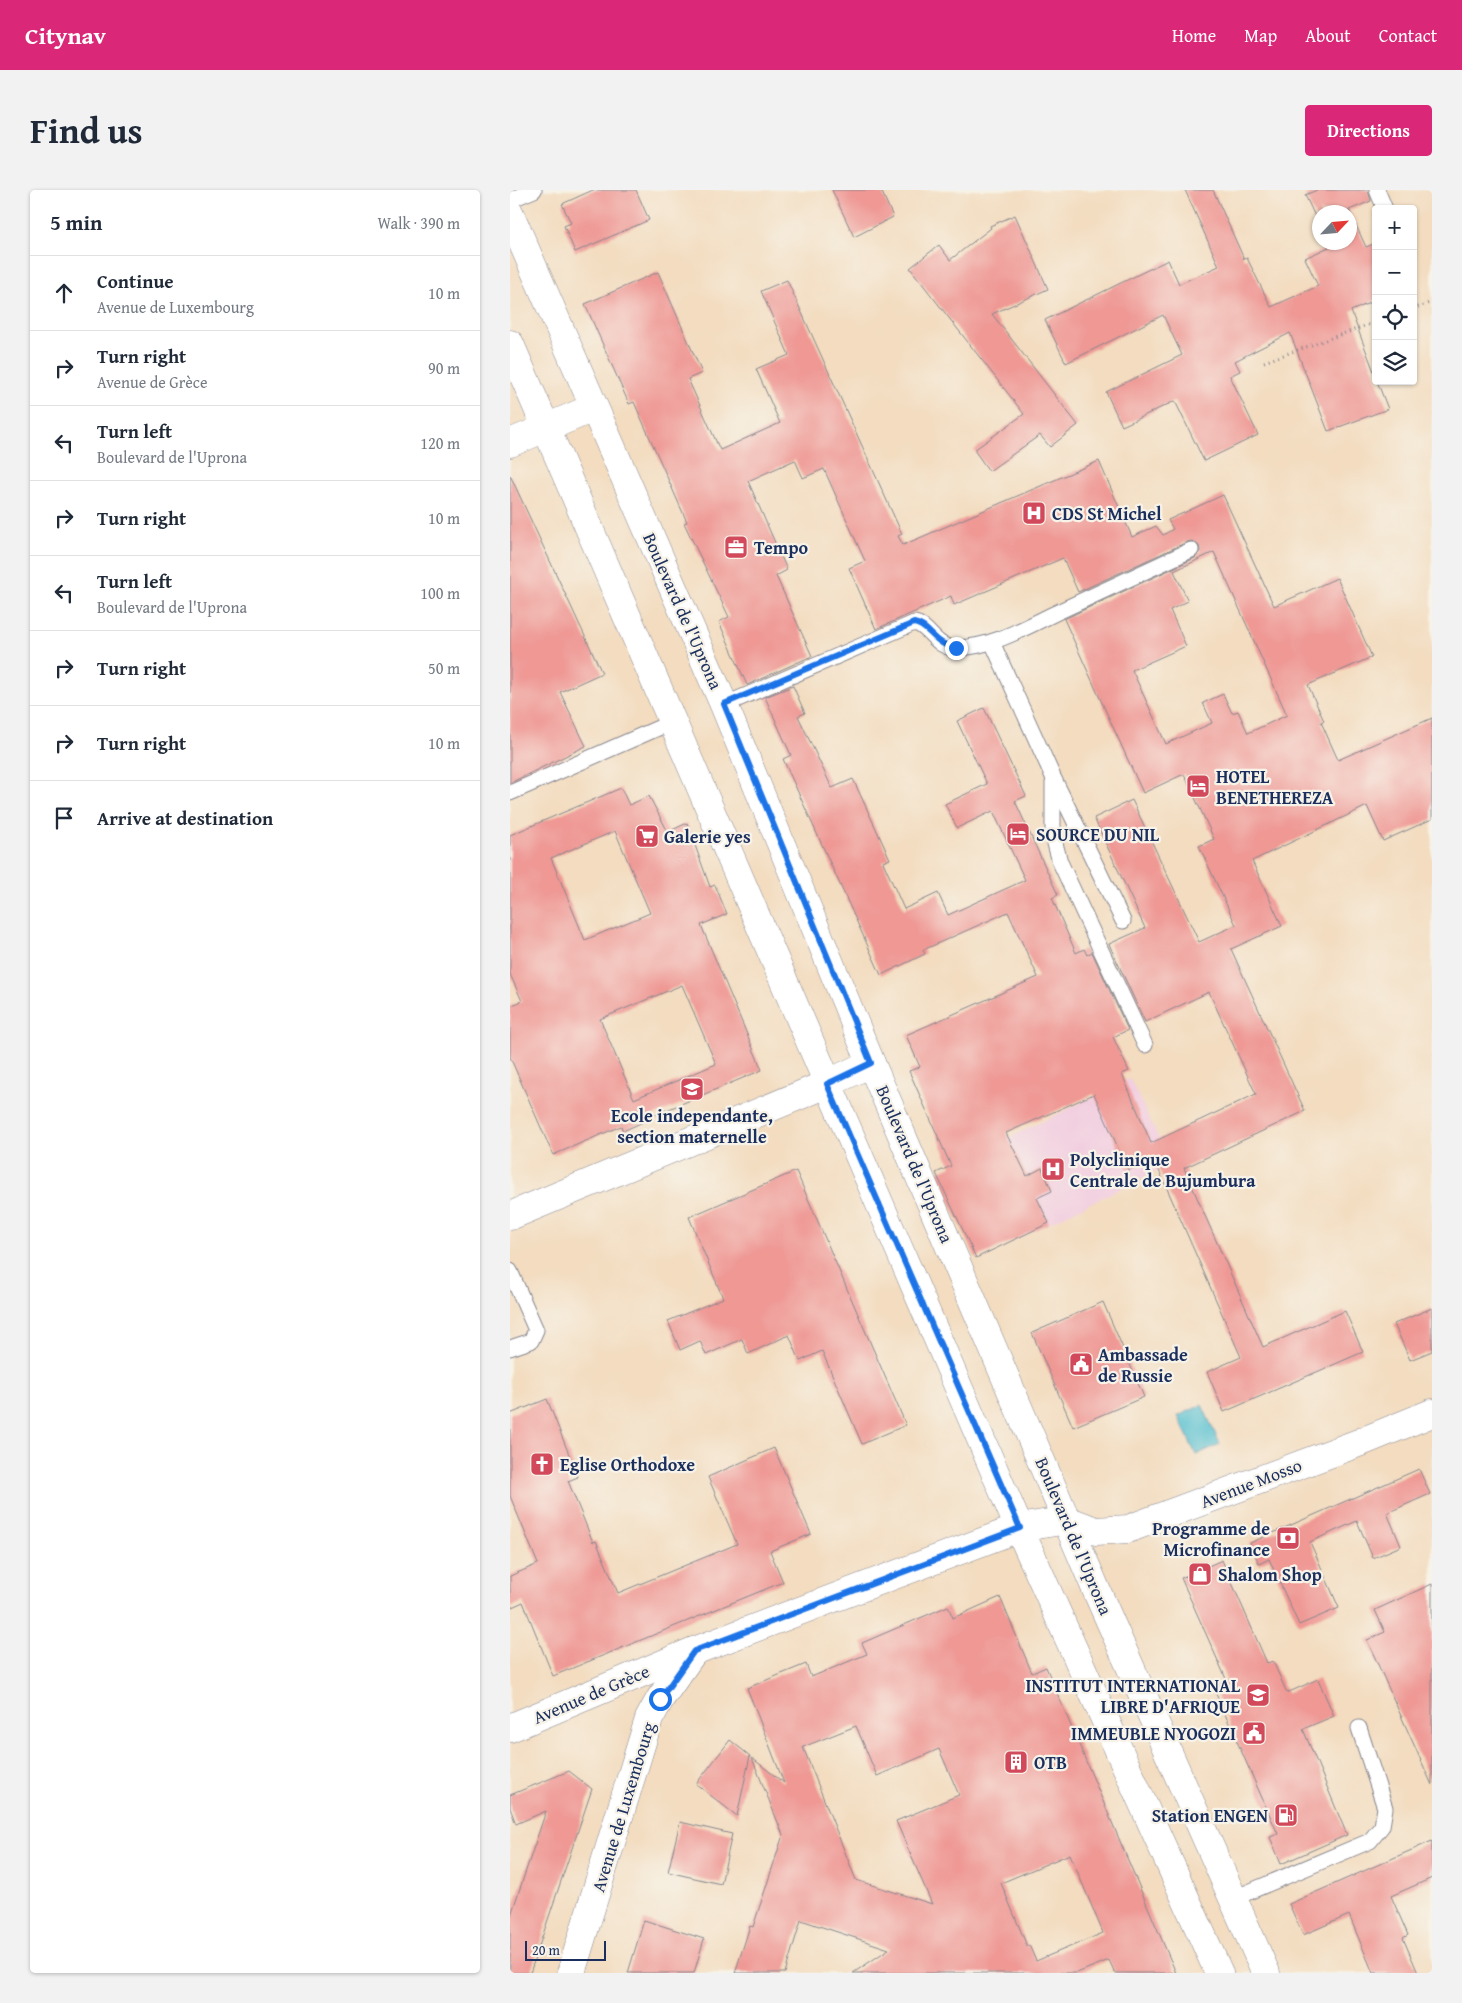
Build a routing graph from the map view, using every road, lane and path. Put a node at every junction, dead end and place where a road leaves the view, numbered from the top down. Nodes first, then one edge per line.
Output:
1 (532, 190) edge
2 (1377, 190) edge
3 (510, 200) edge
4 (1383, 205) edge
5 (510, 214) edge
6 (1432, 302) edge
7 (1417, 308) edge
8 (1372, 323) edge
9 (510, 344) edge
10 (1264, 362) dead end
11 (593, 408) junction
12 (546, 428) junction
13 (510, 443) edge
14 (1191, 550) dead end
15 (992, 642) junction
16 (724, 704) junction
17 (672, 722) junction
18 (1054, 779) junction
19 (510, 793) edge
20 (1123, 921) dead end
21 (1145, 1044) dead end
22 (871, 1063) junction
23 (827, 1084) junction
24 (510, 1216) edge
25 (510, 1271) edge
26 (510, 1348) edge
27 (1432, 1413) edge
28 (1067, 1520) junction
29 (1020, 1528) junction
30 (694, 1651) junction
31 (510, 1728) edge
32 (1359, 1728) dead end
33 (1232, 1899) junction
34 (571, 1973) edge
35 (1219, 1973) edge
36 (1266, 1973) edge

1 - 3 lane
2 - 4 lane
5 - 11 street, Boulevard de l'Uprona
6 - 7 path
8 - 10 path
9 - 12 street
11 - 12 street
11 - 16 street, Boulevard de l'Uprona
12 - 13 street
12 - 17 street
14 - 15 lane
15 - 16 lane
15 - 18 lane
16 - 22 street, Boulevard de l'Uprona
17 - 19 lane
17 - 23 street
18 - 20 lane
18 - 21 lane
22 - 23 street
22 - 28 street, Boulevard de l'Uprona
23 - 24 street
23 - 29 street
25 - 26 lane
27 - 28 street, Avenue Mosso
28 - 29 street, Avenue de Grèce
28 - 33 street, Boulevard de l'Uprona
29 - 30 street, Avenue de Grèce
29 - 35 street
30 - 31 street, Avenue de Grèce
30 - 34 street, Avenue de Luxembourg
32 - 33 lane
33 - 36 street, Boulevard de l'Uprona

